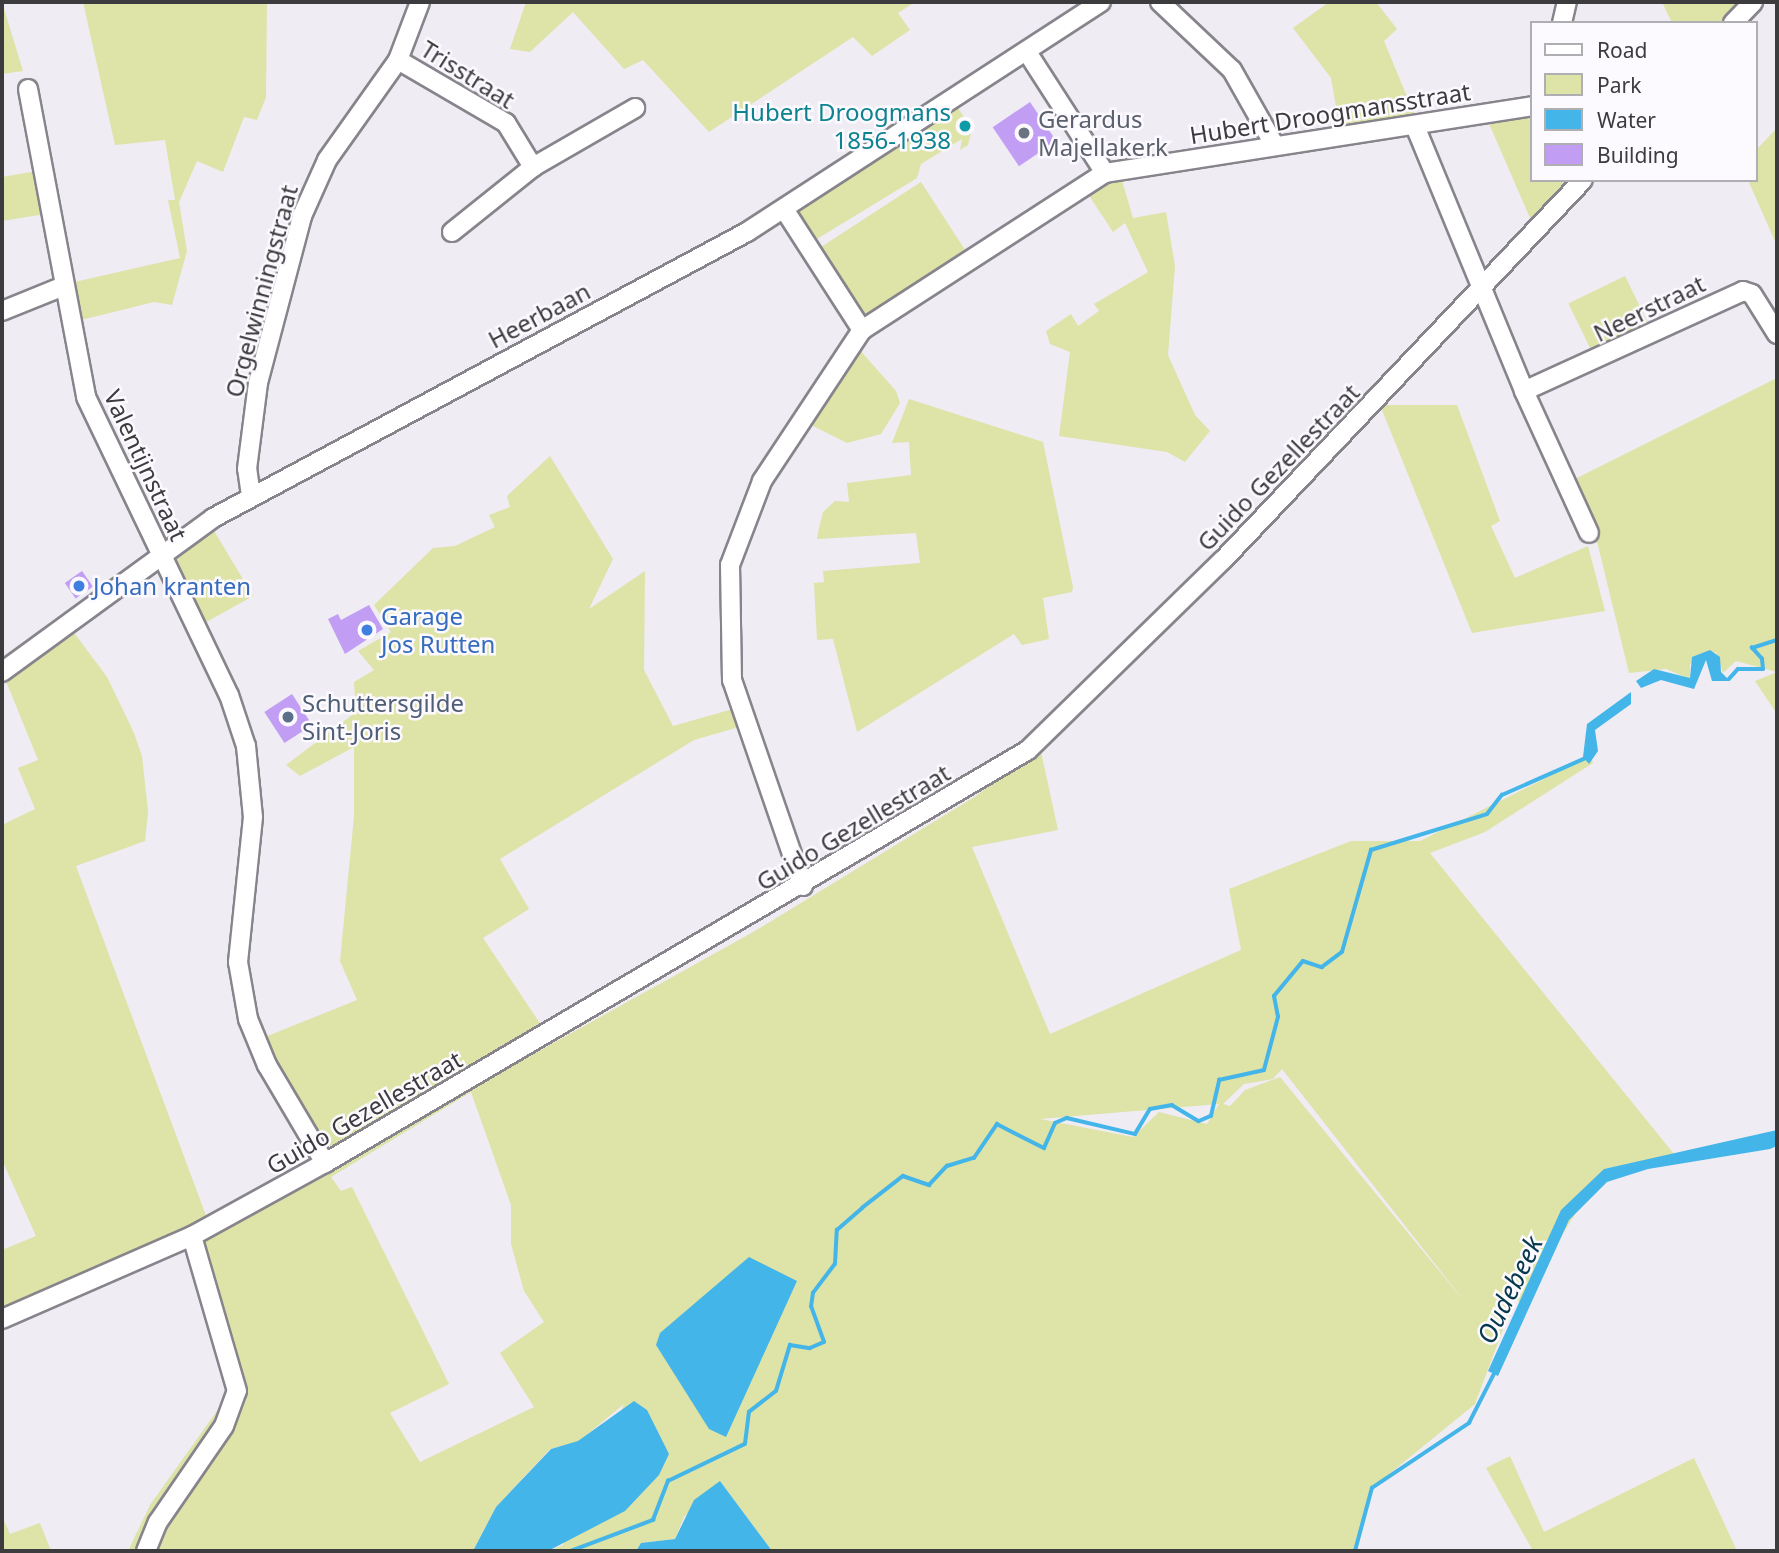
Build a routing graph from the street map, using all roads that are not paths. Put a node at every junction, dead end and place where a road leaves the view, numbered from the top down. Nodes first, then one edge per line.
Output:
1 (420, 2) edge
2 (1101, 2) edge
3 (1160, 2) edge
4 (1567, 2) edge
5 (1754, 2) edge
6 (1562, 21) edge
7 (1735, 21) edge
8 (1027, 52) junction
9 (398, 60) junction
10 (27, 89) dead end
11 (1530, 92) edge
12 (1530, 106) edge
13 (635, 108) dead end
14 (1513, 109) junction
15 (1415, 126) junction
16 (1275, 146) junction
17 (533, 167) junction
18 (1105, 173) junction
19 (1581, 182) edge
20 (784, 209) junction
21 (452, 232) dead end
22 (64, 286) junction
23 (1482, 287) junction
24 (2, 311) edge
25 (863, 330) junction
26 (1777, 334) edge
27 (1524, 391) junction
28 (251, 496) junction
29 (1589, 533) dead end
30 (160, 554) junction
31 (2, 672) edge
32 (803, 886) junction
33 (325, 1163) junction
34 (192, 1236) junction
35 (2, 1319) edge
36 (146, 1551) edge

1 - 9 street, Orgelwinningstraat
2 - 8 street, Heerbaan
3 - 16 street
4 - 6 street
5 - 7 street
8 - 18 street
8 - 20 street, Heerbaan
9 - 17 street, Trisstraat
9 - 28 street, Orgelwinningstraat
10 - 22 street, Valentijnstraat
11 - 14 street
12 - 14 street, Hubert Droogmansstraat
13 - 17 street
14 - 15 street, Hubert Droogmansstraat
15 - 16 street, Hubert Droogmansstraat
15 - 23 street
16 - 18 street, Hubert Droogmansstraat
17 - 21 street
18 - 25 street, Hubert Droogmansstraat
19 - 23 street, Guido Gezellestraat
20 - 25 street
20 - 28 street, Heerbaan
22 - 24 street
22 - 30 street, Valentijnstraat
23 - 27 street
23 - 32 street, Guido Gezellestraat
25 - 32 street, Hubert Droogmansstraat
26 - 27 street, Neerstraat
27 - 29 street
28 - 30 street, Heerbaan
30 - 31 street, Heerbaan
30 - 33 street, Valentijnstraat
32 - 33 street, Guido Gezellestraat
33 - 34 street, Guido Gezellestraat
34 - 35 street, Guido Gezellestraat
34 - 36 street

